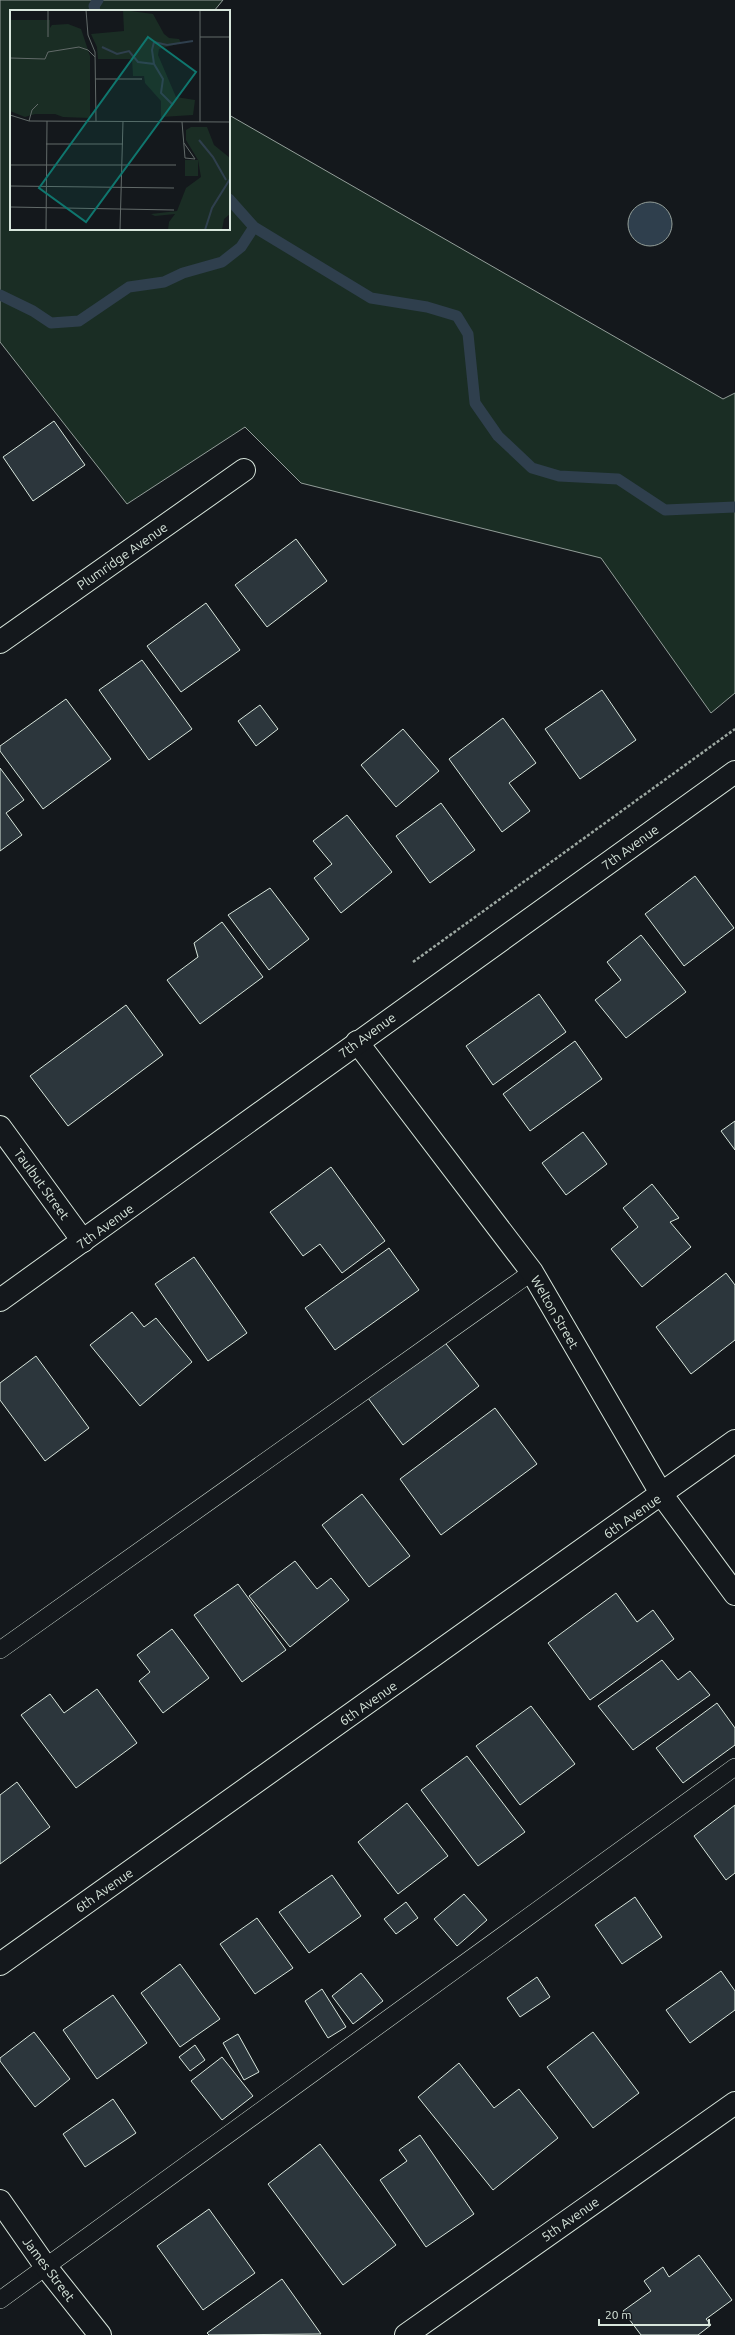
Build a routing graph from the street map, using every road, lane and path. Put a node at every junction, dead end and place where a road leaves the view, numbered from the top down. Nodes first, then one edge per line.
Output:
1 (244, 470) dead end
2 (0, 642) edge
3 (735, 772) edge
4 (358, 1042) junction
5 (0, 1127) edge
6 (83, 1241) junction
7 (532, 1272) junction
8 (0, 1300) edge
9 (735, 1441) edge
10 (662, 1495) junction
11 (735, 1594) edge
12 (0, 1650) edge
13 (735, 1767) edge
14 (0, 1964) edge
15 (735, 2103) edge
16 (0, 2201) edge
17 (46, 2267) junction
18 (0, 2300) edge
19 (100, 2335) edge
20 (406, 2335) edge

1 - 2 street, Plumridge Avenue
3 - 4 street, 7th Avenue
4 - 6 street, 7th Avenue
4 - 7 street, Welton Street
5 - 6 street, Taulbut Street
6 - 8 street, 7th Avenue
7 - 10 street, Welton Street
7 - 12 lane
9 - 10 street, 6th Avenue
10 - 11 street, Welton Street
10 - 14 street, 6th Avenue
13 - 17 lane
15 - 20 street, 5th Avenue
16 - 17 street, James Street
17 - 18 lane
17 - 19 street, James Street

